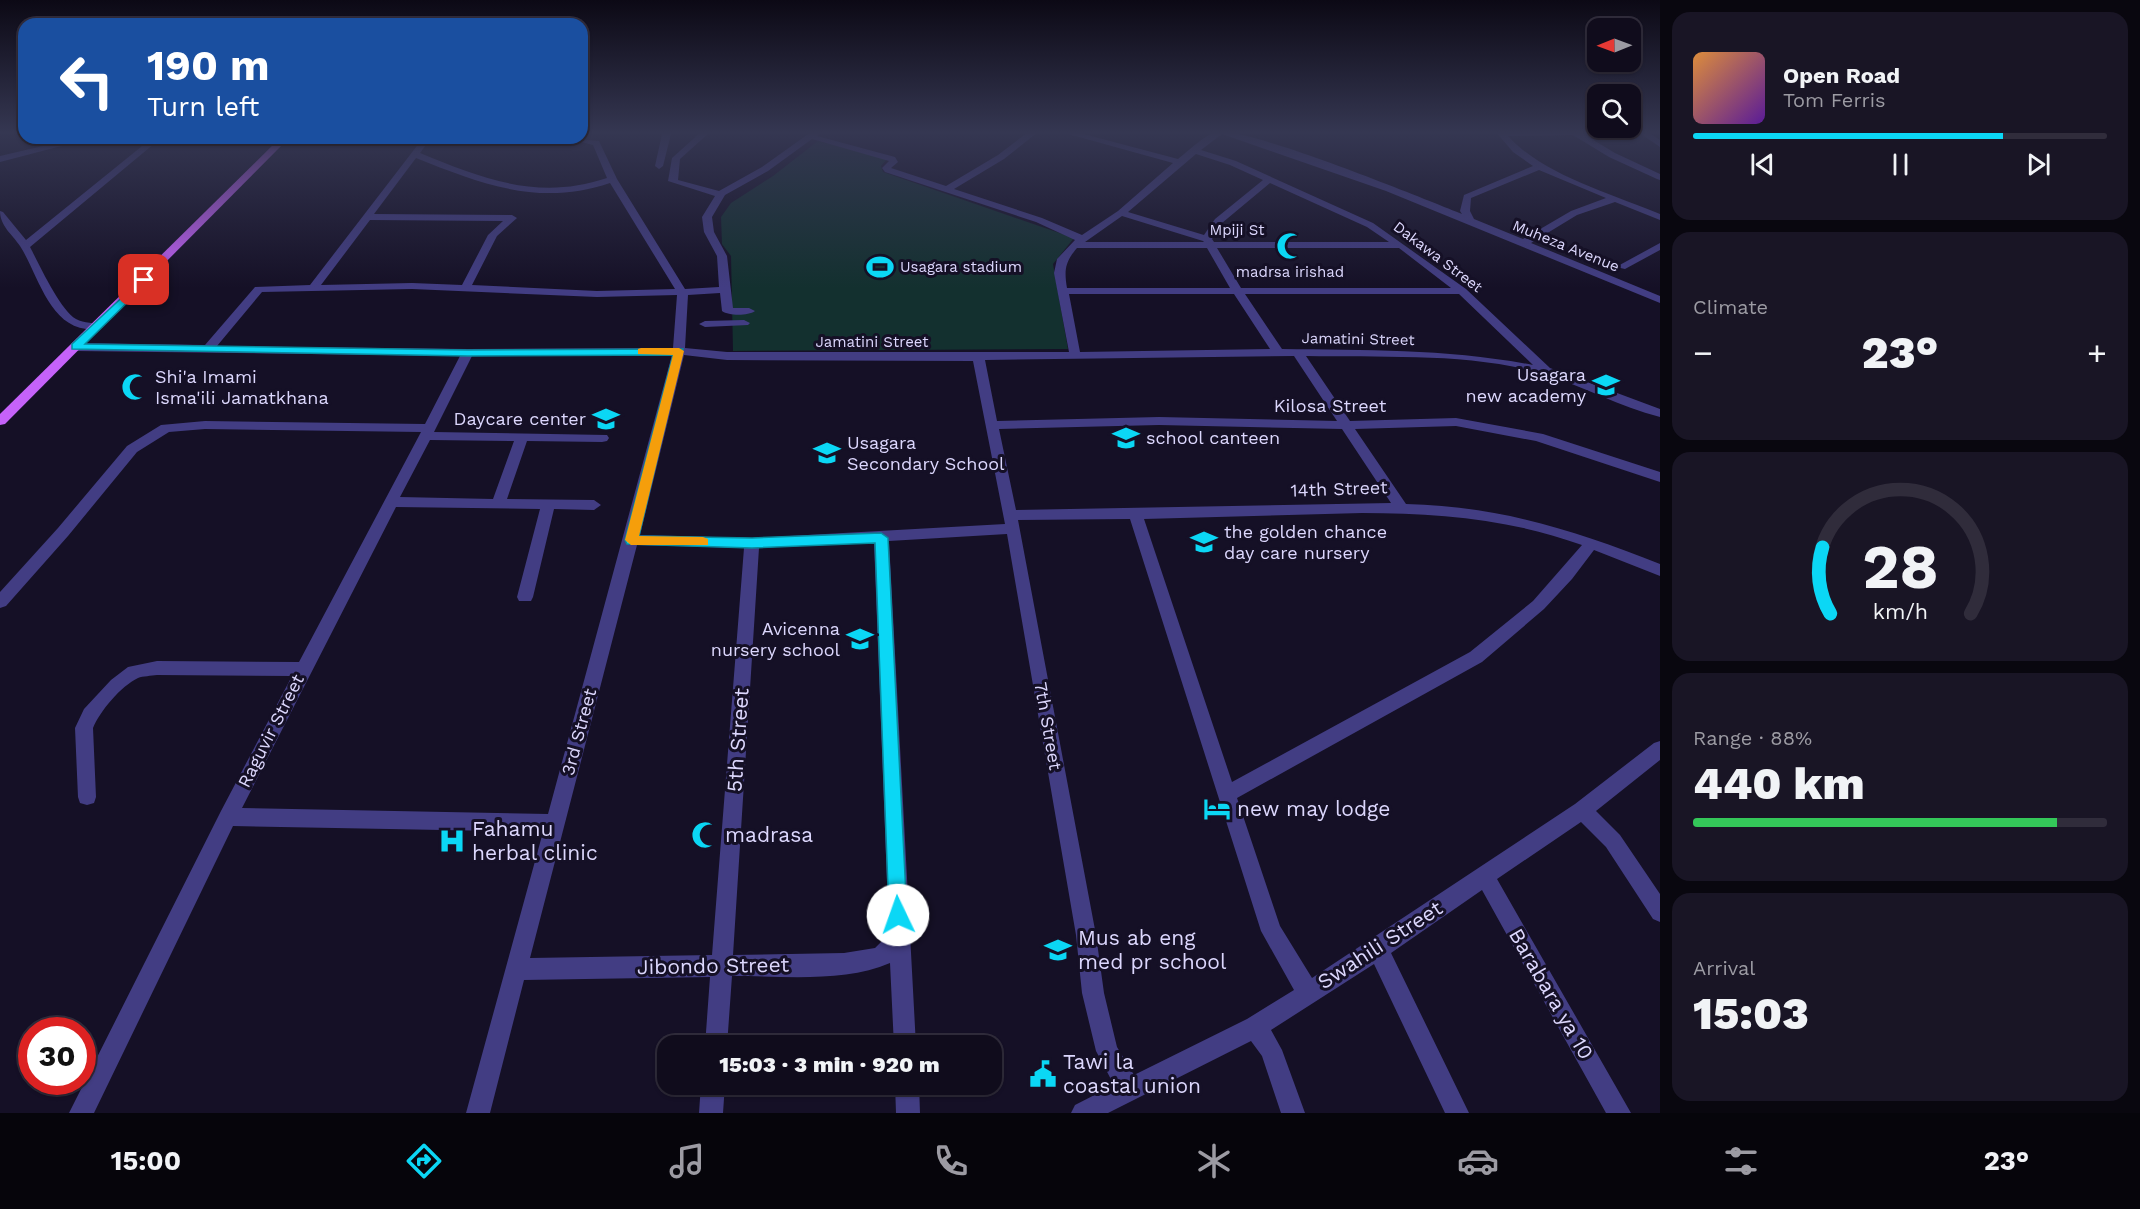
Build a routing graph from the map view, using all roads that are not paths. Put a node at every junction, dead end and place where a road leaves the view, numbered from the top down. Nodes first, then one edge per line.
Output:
1 (101, 184) edge
2 (239, 184) edge
3 (393, 184) edge
4 (500, 184) edge
5 (598, 184) edge
6 (615, 184) edge
7 (683, 184) edge
8 (740, 184) edge
9 (931, 184) edge
10 (955, 184) edge
11 (1154, 184) edge
12 (1263, 184) edge
13 (1280, 184) edge
14 (1372, 184) edge
15 (1498, 184) edge
16 (1578, 184) edge
17 (946, 189) junction
18 (721, 195) junction
19 (1613, 199) junction
20 (1121, 213) junction
21 (0, 214) edge
22 (368, 217) junction
23 (1660, 217) edge
24 (1471, 223) junction
25 (1078, 242) junction
26 (1209, 242) junction
27 (1522, 244) junction
28 (1401, 245) junction
29 (26, 246) junction
30 (1660, 246) edge
31 (1621, 267) dead end
32 (313, 288) junction
33 (465, 289) junction
34 (724, 290) junction
35 (1064, 291) junction
36 (1237, 291) junction
37 (1462, 291) junction
38 (682, 292) junction
39 (1660, 300) edge
40 (748, 311) dead end
41 (744, 323) dead end
42 (705, 324) dead end
43 (97, 327) junction
44 (76, 347) junction
45 (210, 347) junction
46 (679, 351) junction
47 (1278, 352) junction
48 (468, 353) junction
49 (1298, 353) junction
50 (1075, 354) junction
51 (978, 357) junction
52 (1545, 371) junction
53 (1660, 412) edge
54 (0, 421) edge
55 (991, 425) junction
56 (1347, 425) junction
57 (427, 432) junction
58 (602, 438) dead end
59 (521, 439) junction
60 (1660, 477) edge
61 (390, 502) junction
62 (498, 503) junction
63 (548, 504) junction
64 (594, 505) dead end
65 (1401, 507) junction
66 (1136, 515) junction
67 (1011, 522) junction
68 (881, 538) junction
69 (631, 540) junction
70 (752, 543) junction
71 (1591, 543) junction
72 (1660, 570) edge
73 (525, 597) dead end
74 (0, 602) edge
75 (303, 669) junction
76 (1660, 749) edge
77 (1226, 795) junction
78 (87, 797) dead end
79 (1582, 810) junction
80 (228, 817) junction
81 (554, 823) junction
82 (1484, 875) junction
83 (1660, 912) edge
84 (899, 938) junction
85 (1378, 949) junction
86 (722, 965) junction
87 (516, 969) junction
88 (1308, 993) junction
89 (1255, 1027) junction
90 (717, 1035) edge
91 (904, 1035) edge
92 (1130, 1090) junction
93 (712, 1095) edge
94 (907, 1095) edge
95 (81, 1113) edge
96 (478, 1113) edge
97 (711, 1113) edge
98 (908, 1113) edge
99 (1083, 1113) edge
100 (1293, 1113) edge
101 (1456, 1113) edge
102 (1619, 1113) edge

1 - 29 street
2 - 43 main road
3 - 22 street
4 - 5 street
6 - 38 street
7 - 18 street
8 - 18 street
9 - 17 street
10 - 17 street
11 - 20 street
12 - 26 street
13 - 28 street, Dakawa Street
14 - 24 street, Muheza Avenue
15 - 24 street
16 - 19 street
17 - 25 street
18 - 34 street
19 - 23 street
19 - 27 street
20 - 25 street
20 - 26 street
21 - 29 street
22 - 32 street
22 - 33 street
24 - 27 street, Muheza Avenue
25 - 26 street, Mpiji St
25 - 35 street
26 - 28 street, Mpiji St
26 - 36 street
27 - 39 street, Muheza Avenue
28 - 37 street, Dakawa Street
29 - 43 street
30 - 31 street
32 - 33 street
32 - 45 street
33 - 38 street
34 - 38 street
34 - 40 street
35 - 36 street
35 - 50 street
36 - 37 street
36 - 47 street
37 - 52 street, Dakawa Street
38 - 46 street, 3rd Street
41 - 42 street
43 - 44 main road
44 - 45 street, Jamatini Street
44 - 54 main road
45 - 48 street, Jamatini Street
46 - 48 street, Jamatini Street
46 - 51 street, Jamatini Street
46 - 69 street, 3rd Street
47 - 49 street, Jamatini Street
47 - 50 street, Jamatini Street
48 - 57 street, Raguvir Street
49 - 52 street, Jamatini Street
49 - 56 street
50 - 51 street, Jamatini Street
51 - 55 street, 7th Street
52 - 53 street, Jamatini Street
55 - 56 street, Kilosa Street
55 - 67 street, 7th Street
56 - 60 street, Kilosa Street
56 - 65 street
57 - 59 street
57 - 61 street, Raguvir Street
57 - 74 street
58 - 59 street
59 - 62 street
61 - 62 street
61 - 75 street, Raguvir Street
62 - 63 street
63 - 64 street
63 - 73 street
65 - 66 street, 14th Street
65 - 71 street, 14th Street
66 - 67 street, 14th Street
66 - 77 street
67 - 68 street, 14th Street
67 - 92 street, 7th Street
68 - 70 street, 14th Street
68 - 84 street
69 - 70 street, 14th Street
69 - 81 street, 3rd Street
70 - 86 street, 5th Street
71 - 72 street, 14th Street
71 - 77 street
75 - 78 street
75 - 80 street, Raguvir Street
76 - 79 street, Swahili Street
77 - 88 street
79 - 82 street, Swahili Street
79 - 83 street
80 - 81 street
80 - 95 street, Raguvir Street
81 - 87 street, 3rd Street
82 - 85 street, Swahili Street
82 - 102 street, Barabara ya 10
84 - 86 street, Jibondo Street
84 - 91 street
85 - 88 street, Swahili Street
85 - 101 street
86 - 87 street, Jibondo Street
86 - 90 street, 5th Street
87 - 96 street, 3rd Street
88 - 89 street, Swahili Street
89 - 92 street, Swahili Street
89 - 100 street
92 - 99 street, Swahili Street
93 - 97 street
94 - 98 street

